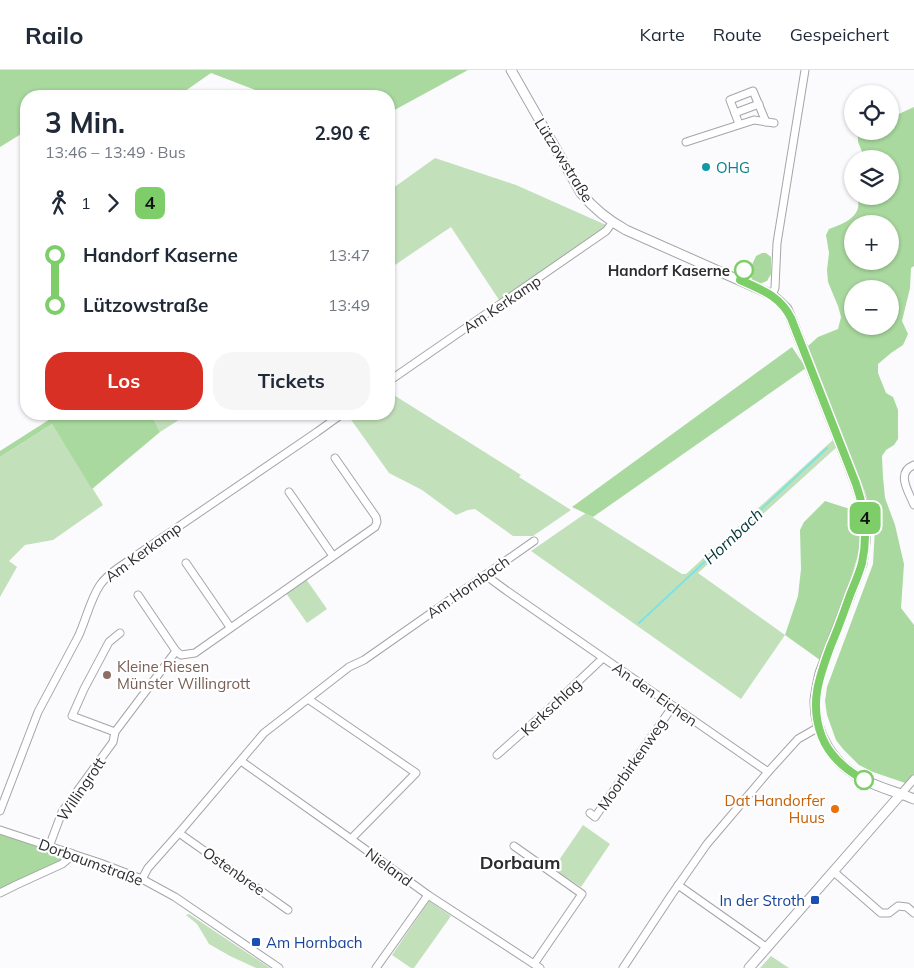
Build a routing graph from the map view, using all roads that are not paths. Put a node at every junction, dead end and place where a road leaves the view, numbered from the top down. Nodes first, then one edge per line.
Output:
1 (511, 70) edge
2 (805, 70) edge
3 (759, 104) junction
4 (735, 113) junction
5 (739, 124) junction
6 (686, 142) dead end
7 (612, 223) junction
8 (772, 295) junction
9 (395, 377) edge
10 (334, 420) edge
11 (335, 458) dead end
12 (914, 465) edge
13 (289, 492) dead end
14 (914, 505) edge
15 (534, 541) dead end
16 (333, 556) junction
17 (186, 563) dead end
18 (487, 574) junction
19 (138, 594) dead end
20 (230, 627) junction
21 (120, 633) dead end
22 (176, 651) junction
23 (603, 658) junction
24 (308, 699) junction
25 (673, 706) junction
26 (818, 727) junction
27 (115, 732) junction
28 (497, 755) dead end
29 (241, 760) junction
30 (768, 772) junction
31 (914, 779) edge
32 (901, 794) junction
33 (914, 799) edge
34 (0, 811) edge
35 (590, 813) dead end
36 (0, 830) edge
37 (179, 833) junction
38 (352, 839) junction
39 (514, 846) dead end
40 (49, 847) junction
41 (71, 854) junction
42 (834, 872) junction
43 (142, 879) junction
44 (678, 885) junction
45 (0, 893) edge
46 (428, 895) junction
47 (288, 910) dead end
48 (914, 913) edge
49 (767, 948) junction
50 (537, 966) edge
51 (279, 968) edge
52 (376, 968) edge
53 (623, 968) edge
54 (749, 968) edge

1 - 7 street, Lützowstraße
2 - 8 street
3 - 4 street
3 - 4 street
3 - 5 street
4 - 5 street
5 - 6 street
7 - 8 street, Lützowstraße
7 - 9 street, Am Kerkamp
8 - 26 street, Lützowstraße
10 - 34 street, Am Kerkamp
11 - 16 street
12 - 14 street
13 - 16 street
15 - 18 street, Am Hornbach
16 - 20 street
17 - 20 street
18 - 23 street, An den Eichen
18 - 24 street, Am Hornbach
19 - 22 street
20 - 22 street
21 - 27 street
22 - 27 street, Willingrott
23 - 25 street, An den Eichen
23 - 28 street, Kerkschlag
24 - 29 street, Am Hornbach
24 - 38 street
25 - 30 street, An den Eichen
25 - 35 street, Moorbirkenweg
26 - 30 street
26 - 32 street, Lützowstraße
27 - 40 street, Willingrott
29 - 37 street, Am Hornbach
29 - 38 street, Nieland
30 - 44 street
31 - 32 street
32 - 33 street, Lützowstraße
32 - 42 street
36 - 40 street, Dorbaumstraße
37 - 43 street, Am Hornbach
37 - 47 street, Ostenbree
38 - 46 street, Nieland
39 - 50 street
40 - 41 street, Dorbaumstraße
41 - 43 street, Dorbaumstraße
41 - 45 street
42 - 48 street
42 - 49 street
43 - 51 street, Dorbaumstraße
44 - 49 street
44 - 53 street
46 - 50 street, Nieland
46 - 52 street
49 - 54 street

